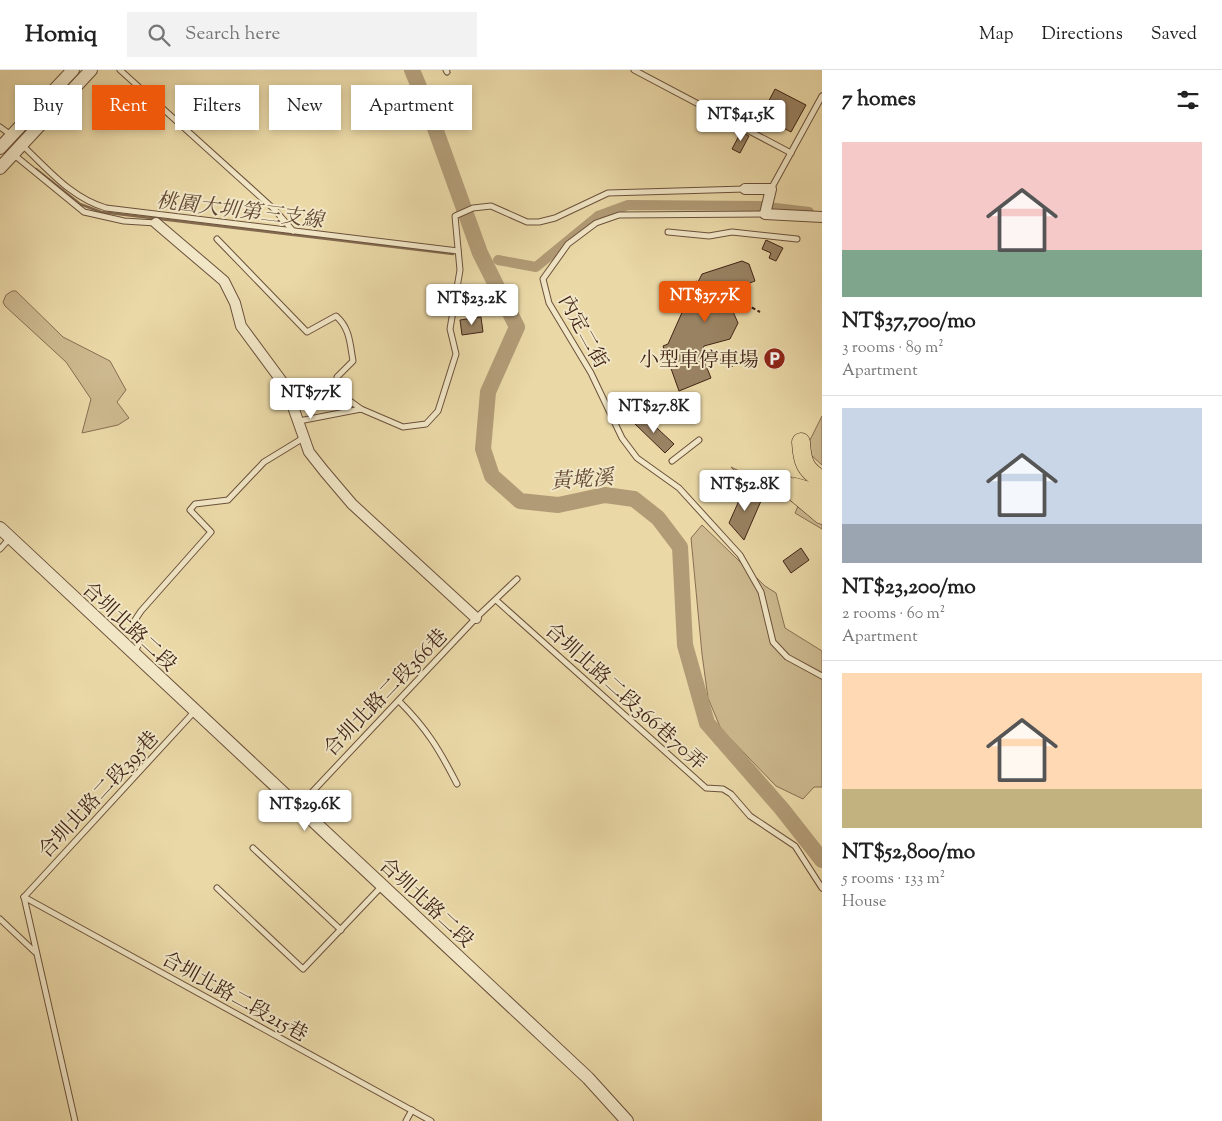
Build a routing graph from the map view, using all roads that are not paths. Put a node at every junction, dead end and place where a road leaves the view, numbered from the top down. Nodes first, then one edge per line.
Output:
1 (73, 70) edge
2 (91, 70) edge
3 (120, 70) edge
4 (634, 70) edge
5 (822, 96) edge
6 (0, 127) edge
7 (3, 143) edge
8 (17, 150) junction
9 (791, 153) junction
10 (0, 168) edge
11 (745, 189) joint
12 (770, 191) junction
13 (765, 212) junction
14 (822, 217) edge
15 (156, 219) junction
16 (293, 232) junction
17 (668, 232) dead end
18 (217, 239) dead end
19 (797, 239) dead end
20 (458, 251) junction
21 (361, 409) junction
22 (298, 421) junction
23 (305, 437) junction
24 (699, 440) dead end
25 (672, 461) dead end
26 (822, 472) edge
27 (822, 480) edge
28 (822, 494) edge
29 (822, 515) edge
30 (0, 528) edge
31 (10, 538) junction
32 (0, 549) edge
33 (517, 579) dead end
34 (496, 600) junction
35 (476, 618) junction
36 (134, 654) junction
37 (822, 676) edge
38 (399, 701) junction
39 (194, 712) junction
40 (457, 784) dead end
41 (298, 807) junction
42 (254, 848) dead end
43 (382, 886) junction
44 (217, 888) dead end
45 (822, 888) edge
46 (24, 897) junction
47 (0, 919) edge
48 (341, 930) junction
49 (36, 952) junction
50 (412, 1110) junction
51 (75, 1121) edge
52 (406, 1121) edge
53 (431, 1121) edge
54 (627, 1121) edge

1 - 7 street
2 - 8 street
3 - 16 lane
4 - 9 lane
5 - 9 lane
6 - 7 lane
7 - 8 street
8 - 10 street
8 - 15 lane
8 - 15 lane
9 - 12 lane
11 - 12 street
11 - 20 lane
12 - 13 street
13 - 14 street
13 - 37 lane, 內定二街
15 - 16 lane
15 - 22 street
16 - 20 lane
17 - 19 lane
18 - 21 lane
20 - 21 lane
21 - 22 lane
22 - 23 street
23 - 35 street
23 - 36 lane
24 - 25 lane
26 - 27 highway
28 - 29 highway
30 - 31 street, 合圳北路二段
31 - 32 lane
31 - 36 street, 合圳北路二段
33 - 34 lane, 合圳北路二段366巷
34 - 35 lane, 合圳北路二段366巷
34 - 45 lane, 合圳北路二段366巷70弄
35 - 38 lane, 合圳北路二段366巷
36 - 39 street, 合圳北路二段
38 - 40 lane
38 - 41 lane, 合圳北路二段366巷
39 - 41 street, 合圳北路二段
39 - 46 lane, 合圳北路二段395巷
41 - 43 street, 合圳北路二段
42 - 48 lane
43 - 48 lane
43 - 54 street, 合圳北路二段
44 - 48 lane
46 - 49 lane
46 - 50 lane, 合圳北路二段215巷
47 - 49 lane
49 - 51 lane
50 - 52 lane
50 - 53 lane, 合圳北路二段215巷

